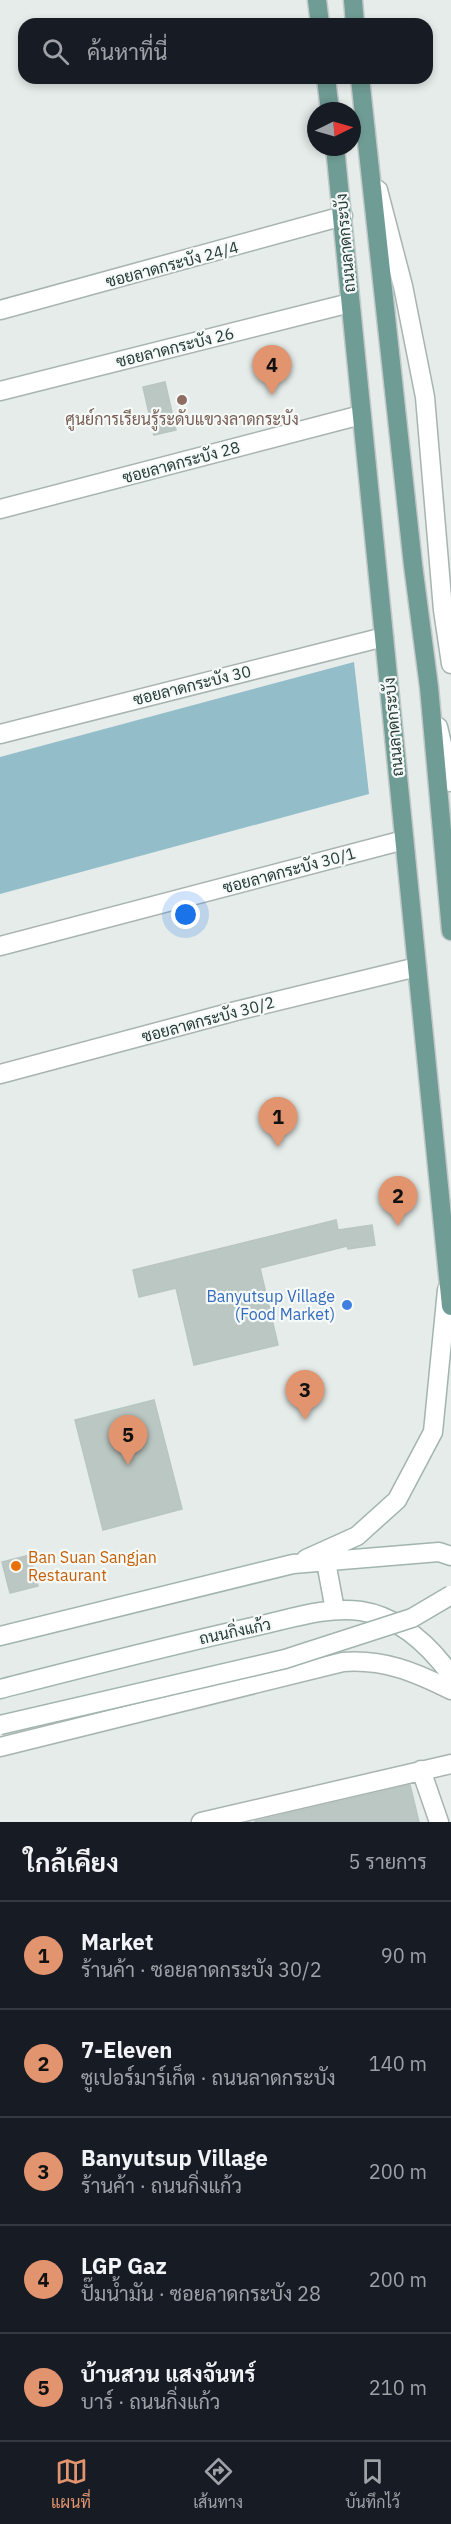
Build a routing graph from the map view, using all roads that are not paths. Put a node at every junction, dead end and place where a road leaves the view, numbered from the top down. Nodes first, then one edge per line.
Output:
1 (317, 0) edge
2 (352, 0) edge
3 (319, 18) edge
4 (354, 18) edge
5 (327, 84) edge
6 (361, 84) edge
7 (329, 102) edge
8 (368, 151) junction
9 (335, 156) edge
10 (343, 216) junction
11 (350, 303) junction
12 (0, 310) edge
13 (0, 391) edge
14 (361, 415) junction
15 (0, 509) edge
16 (384, 637) junction
17 (451, 664) edge
18 (429, 687) junction
19 (0, 734) edge
20 (451, 782) edge
21 (404, 840) junction
22 (451, 931) edge
23 (0, 946) edge
24 (417, 967) junction
25 (0, 1074) edge
26 (448, 1280) junction
27 (451, 1306) edge
28 (451, 1556) edge
29 (326, 1562) junction
30 (293, 1564) junction
31 (451, 1595) edge
32 (335, 1610) junction
33 (0, 1636) edge
34 (451, 1676) edge
35 (0, 1689) edge
36 (451, 1690) edge
37 (0, 1725) edge
38 (0, 1747) edge
39 (451, 1764) edge
40 (421, 1770) junction
41 (201, 1822) edge
42 (439, 1822) edge

1 - 3 main road
2 - 4 main road
5 - 7 main road
6 - 8 main road, ถนนลาดกระบัง
8 - 17 street
8 - 18 main road, ถนนลาดกระบัง
9 - 10 main road, ถนนลาดกระบัง
10 - 11 main road, ถนนลาดกระบัง
10 - 12 street, ซอยลาดกระบัง 24/4
11 - 13 street, ซอยลาดกระบัง 26
11 - 14 main road, ถนนลาดกระบัง
14 - 15 street, ซอยลาดกระบัง 28
14 - 16 main road, ถนนลาดกระบัง
16 - 19 street, ซอยลาดกระบัง 30
16 - 21 main road, ถนนลาดกระบัง
18 - 20 street
18 - 22 main road, ถนนลาดกระบัง
21 - 23 street, ซอยลาดกระบัง 30/1
21 - 24 main road, ถนนลาดกระบัง
24 - 25 street, ซอยลาดกระบัง 30/2
24 - 26 main road, ถนนลาดกระบัง
26 - 27 main road, ถนนลาดกระบัง
26 - 30 street
28 - 29 street
29 - 30 street
29 - 32 street
30 - 33 street
31 - 37 street, bridge
32 - 34 street, ถนนกิ่งแก้ว
32 - 35 street, ถนนกิ่งแก้ว
36 - 38 street
39 - 40 street
40 - 41 street
40 - 42 street

